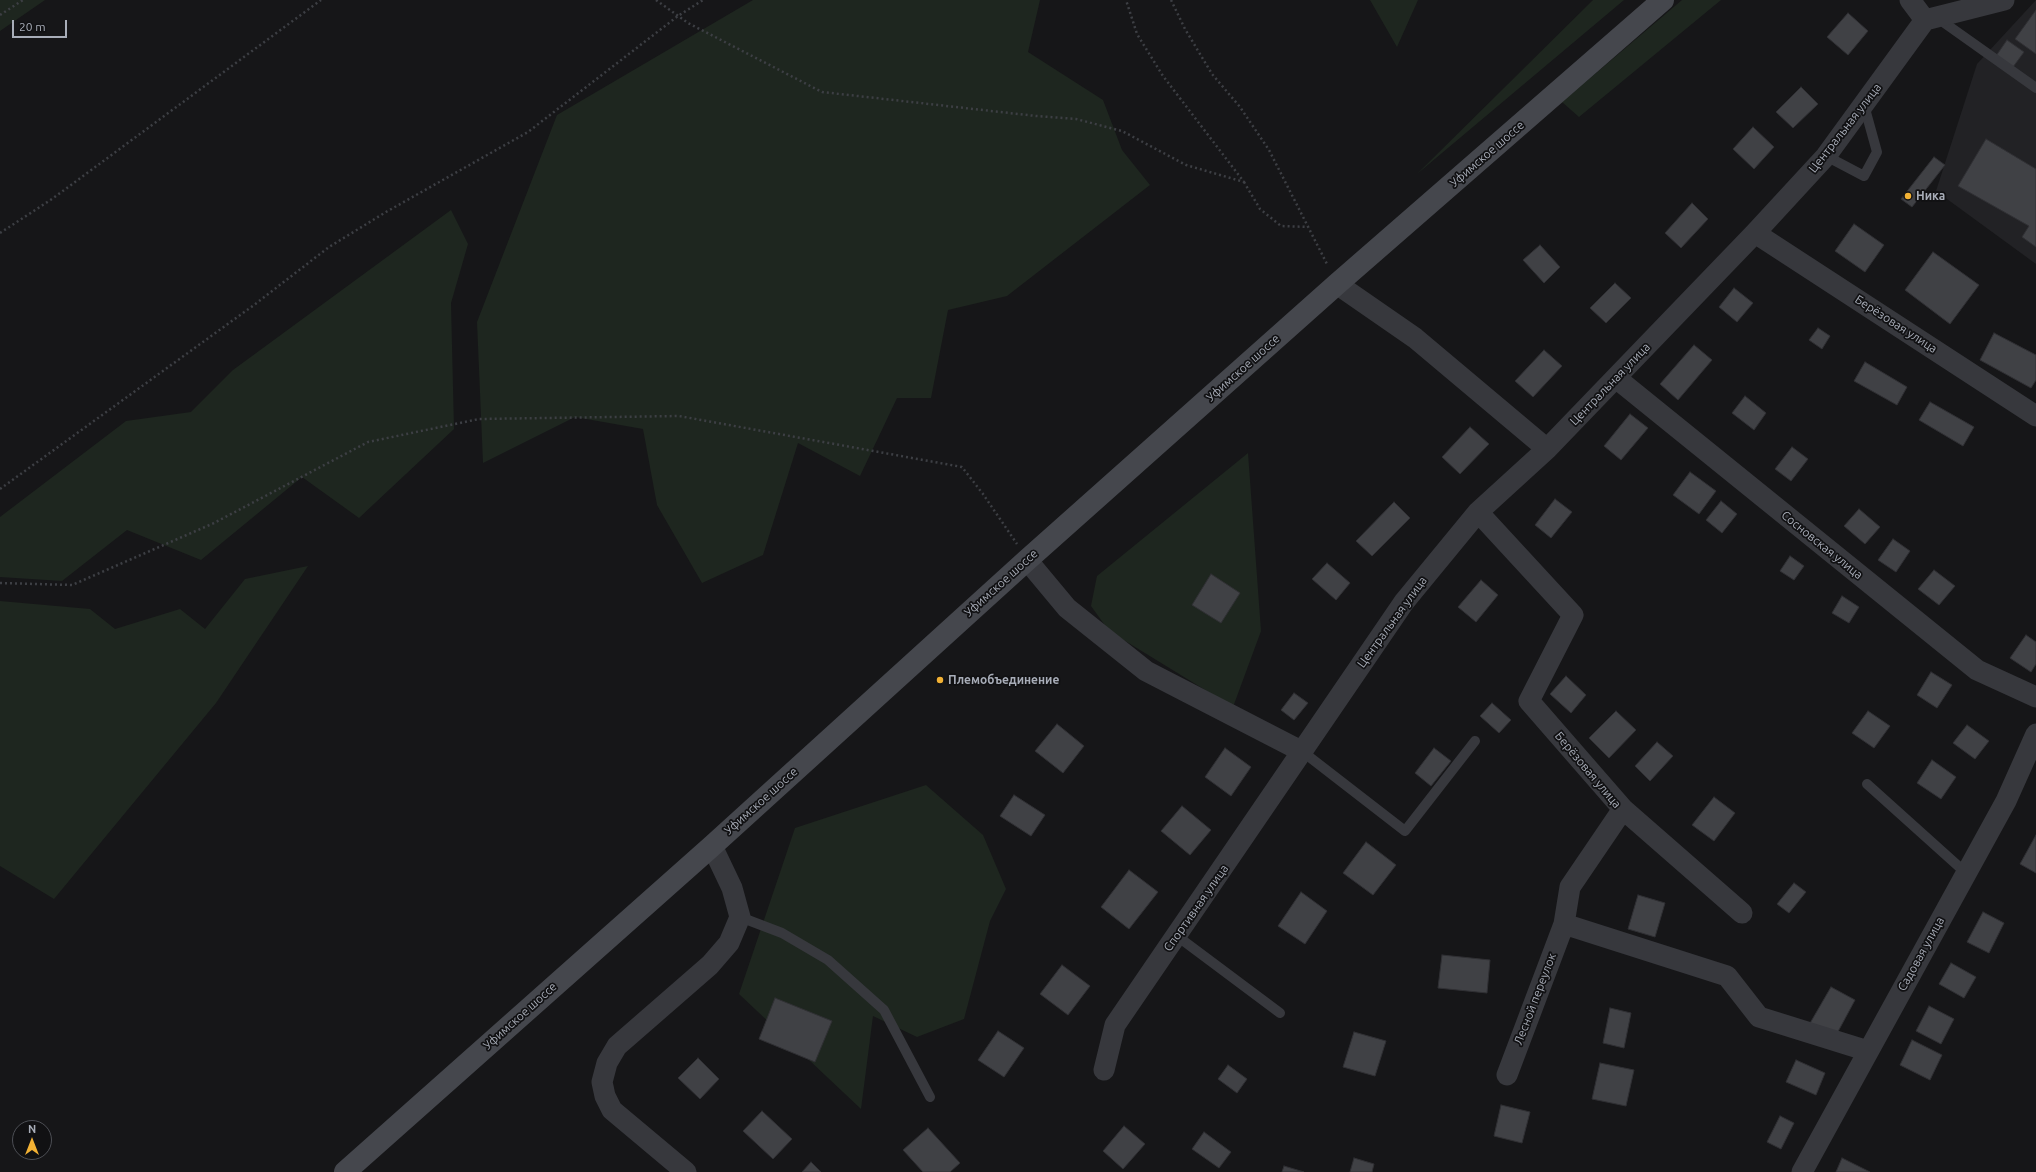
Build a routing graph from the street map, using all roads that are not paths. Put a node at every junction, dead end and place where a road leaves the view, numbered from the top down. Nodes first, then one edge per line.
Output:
1 (1663, 0) edge
2 (1911, 0) edge
3 (2004, 0) edge
4 (1931, 19) junction
5 (2036, 88) edge
6 (1864, 104) junction
7 (1826, 156) junction
8 (1755, 233) junction
9 (1337, 284) junction
10 (1616, 378) junction
11 (2036, 416) edge
12 (1547, 449) junction
13 (1478, 512) junction
14 (1027, 560) junction
15 (2036, 698) edge
16 (2036, 734) edge
17 (1475, 740) dead end
18 (1303, 752) junction
19 (1867, 784) dead end
20 (1623, 809) junction
21 (712, 846) junction
22 (1966, 873) junction
23 (1742, 913) dead end
24 (740, 917) junction
25 (1564, 924) junction
26 (1177, 936) junction
27 (1280, 1013) dead end
28 (1868, 1051) junction
29 (1104, 1070) dead end
30 (1507, 1075) dead end
31 (930, 1097) dead end
32 (345, 1172) edge
33 (686, 1172) edge
34 (1802, 1172) edge

1 - 9 main road, Уфимское шоссе
2 - 4 street
3 - 4 street
4 - 5 lane
4 - 6 street, Центральная улица
6 - 7 street, Центральная улица
6 - 7 lane
7 - 8 street, Центральная улица
8 - 10 street, Центральная улица
8 - 11 street, Берёзовая улица
9 - 12 street
9 - 14 main road, Уфимское шоссе
10 - 12 street, Центральная улица
10 - 15 street, Сосновская улица
12 - 13 street, Центральная улица
13 - 18 street, Центральная улица
13 - 20 street, Берёзовая улица
14 - 18 street
14 - 21 main road, Уфимское шоссе
16 - 22 street, Садовая улица
17 - 18 lane
18 - 26 street, Спортивная улица
19 - 22 lane
20 - 23 street
20 - 25 street, Берёзовая улица
21 - 24 street
21 - 32 main road, Уфимское шоссе
22 - 28 street, Садовая улица
24 - 31 lane
24 - 33 street
25 - 28 street
25 - 30 street, Лесной переулок
26 - 27 lane
26 - 29 street, Спортивная улица
28 - 34 street, Садовая улица

